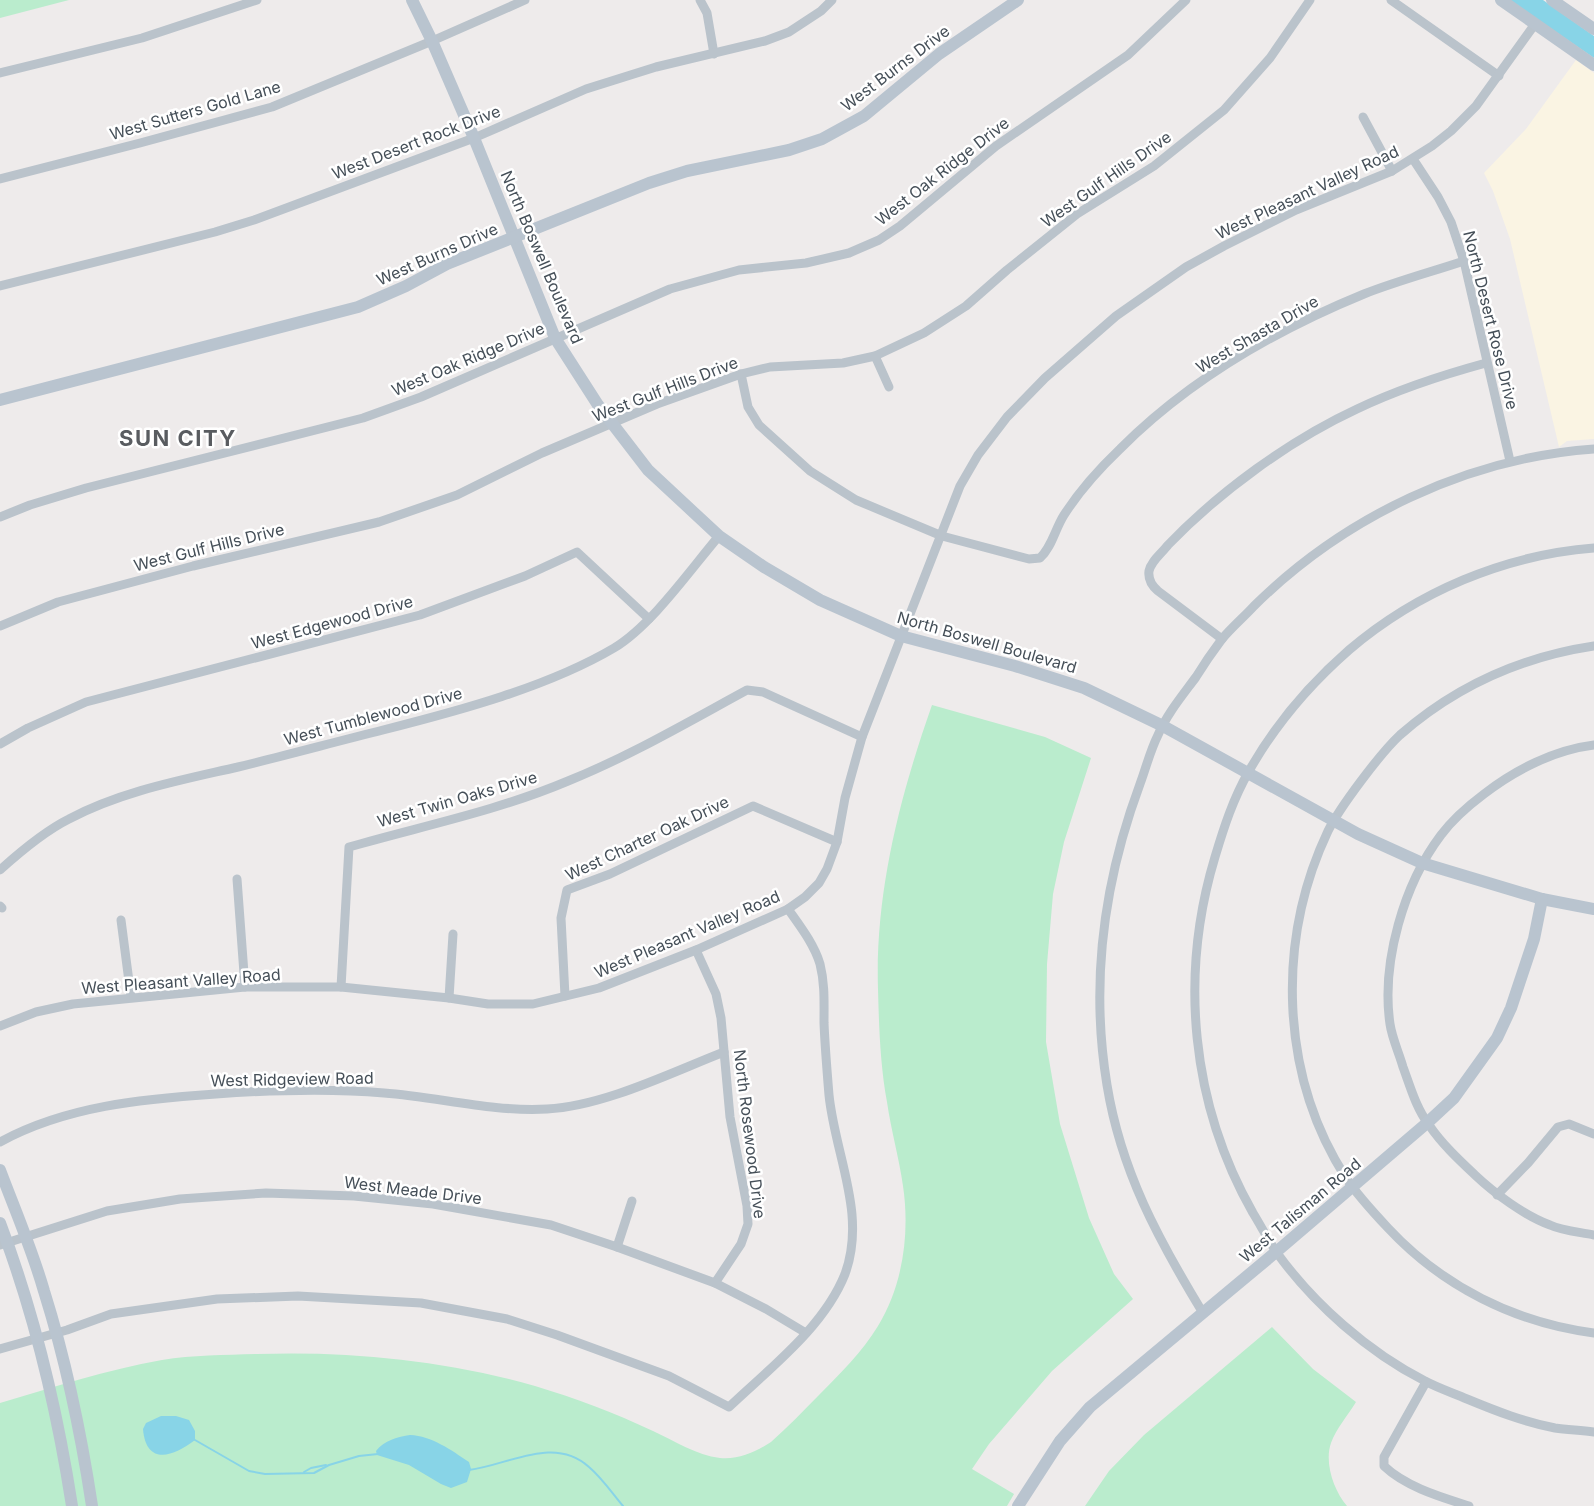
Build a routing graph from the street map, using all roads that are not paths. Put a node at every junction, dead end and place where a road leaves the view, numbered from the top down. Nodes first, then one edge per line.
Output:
1 (257, 0) edge
2 (412, 0) edge
3 (525, 0) edge
4 (700, 0) edge
5 (832, 0) edge
6 (1018, 0) edge
7 (1186, 0) edge
8 (1310, 0) edge
9 (1391, 0) edge
10 (1501, 0) edge
11 (1559, 2) edge
12 (1535, 24) junction
13 (1594, 29) edge
14 (432, 41) junction
15 (714, 54) junction
16 (1594, 65) edge
17 (0, 73) edge
18 (1499, 76) junction
19 (1364, 117) dead end
20 (474, 138) junction
21 (1413, 159) junction
22 (1392, 171) junction
23 (0, 178) edge
24 (514, 238) junction
25 (1464, 261) junction
26 (0, 286) edge
27 (555, 338) junction
28 (875, 356) junction
29 (1486, 363) junction
30 (741, 374) junction
31 (889, 387) dead end
32 (0, 400) edge
33 (613, 424) junction
34 (1594, 449) edge
35 (1510, 461) junction
36 (0, 517) edge
37 (719, 536) junction
38 (942, 536) junction
39 (1594, 548) edge
40 (649, 619) junction
41 (0, 626) edge
42 (901, 636) junction
43 (1222, 639) junction
44 (1594, 646) edge
45 (1163, 726) junction
46 (862, 737) junction
47 (0, 744) edge
48 (1594, 745) edge
49 (1248, 773) junction
50 (1334, 821) junction
51 (837, 842) junction
52 (1422, 863) junction
53 (0, 870) edge
54 (237, 879) dead end
55 (1542, 899) junction
56 (788, 909) junction
57 (1594, 909) edge
58 (121, 920) dead end
59 (453, 934) dead end
60 (696, 950) junction
61 (245, 987) junction
62 (341, 987) junction
63 (565, 996) junction
64 (131, 997) junction
65 (449, 998) junction
66 (0, 1026) edge
67 (724, 1052) junction
68 (1427, 1123) junction
69 (1594, 1134) edge
70 (0, 1142) edge
71 (0, 1170) edge
72 (1353, 1187) junction
73 (1497, 1195) junction
74 (632, 1201) dead end
75 (0, 1223) edge
76 (1594, 1235) edge
77 (27, 1238) junction
78 (4, 1244) edge
79 (617, 1246) junction
80 (1276, 1252) junction
81 (715, 1283) junction
82 (1203, 1313) junction
83 (56, 1333) junction
84 (806, 1333) junction
85 (1594, 1333) edge
86 (39, 1338) junction
87 (0, 1349) edge
88 (1426, 1382) junction
89 (1594, 1432) edge
90 (72, 1506) edge
91 (92, 1506) edge
92 (1018, 1506) edge
93 (1469, 1506) edge

1 - 17 street
2 - 14 street, North Boswell Boulevard
3 - 14 street, West Sutters Gold Lane
4 - 15 street
5 - 15 street, West Desert Rock Drive
6 - 24 street, West Burns Drive
7 - 27 street, West Oak Ridge Drive
8 - 28 street, West Gulf Hills Drive
9 - 18 street
10 - 12 street
11 - 13 street
12 - 16 street
12 - 18 street, West Pleasant Valley Road
14 - 20 street, North Boswell Boulevard
14 - 23 street, West Sutters Gold Lane
15 - 20 street, West Desert Rock Drive
18 - 21 street, West Pleasant Valley Road
19 - 22 street
20 - 24 street, North Boswell Boulevard
20 - 26 street, West Desert Rock Drive
21 - 22 street, West Pleasant Valley Road
21 - 25 street, North Desert Rose Drive
22 - 38 street, West Pleasant Valley Road
24 - 27 street, North Boswell Boulevard
24 - 32 street, West Burns Drive
25 - 29 street, North Desert Rose Drive
25 - 38 street, West Shasta Drive
27 - 33 street, North Boswell Boulevard
27 - 36 street, West Oak Ridge Drive
28 - 30 street, West Gulf Hills Drive
28 - 31 street
29 - 35 street, North Desert Rose Drive
29 - 43 street
30 - 33 street, West Gulf Hills Drive
30 - 38 street, West Shasta Drive
33 - 37 street, North Boswell Boulevard
33 - 41 street, West Gulf Hills Drive
34 - 35 street
35 - 43 street
37 - 40 street, West Tumblewood Drive
37 - 42 street, North Boswell Boulevard
38 - 42 street, West Pleasant Valley Road
39 - 49 street
40 - 47 street, West Edgewood Drive
40 - 53 street, West Tumblewood Drive
42 - 45 street, North Boswell Boulevard
42 - 46 street, West Pleasant Valley Road
43 - 45 street
44 - 50 street
45 - 49 street, North Boswell Boulevard
45 - 82 street
46 - 51 street, West Pleasant Valley Road
46 - 62 street, West Twin Oaks Drive
48 - 52 street
49 - 50 street, North Boswell Boulevard
49 - 80 street
50 - 52 street, North Boswell Boulevard
50 - 72 street
51 - 56 street, West Pleasant Valley Road
51 - 63 street, West Charter Oak Drive
52 - 55 street, North Boswell Boulevard
52 - 68 street
54 - 61 street
55 - 57 street, North Boswell Boulevard
55 - 68 street, West Talisman Road
56 - 60 street, West Pleasant Valley Road
56 - 84 street
58 - 64 street
59 - 65 street
60 - 63 street, West Pleasant Valley Road
60 - 67 street, North Rosewood Drive
61 - 62 street, West Pleasant Valley Road
61 - 64 street, West Pleasant Valley Road
62 - 65 street, West Pleasant Valley Road
63 - 65 street, West Pleasant Valley Road
64 - 66 street, West Pleasant Valley Road
67 - 70 street, West Ridgeview Road
67 - 81 street, North Rosewood Drive
68 - 72 street, West Talisman Road
68 - 73 street
69 - 73 street
71 - 77 street
72 - 80 street, West Talisman Road
72 - 85 street
73 - 76 street
74 - 79 street
75 - 78 street
77 - 78 street, West Meade Drive
77 - 79 street, West Meade Drive
77 - 83 street
78 - 86 street
79 - 81 street, West Meade Drive
80 - 82 street, West Talisman Road
80 - 88 street
81 - 84 street, West Meade Drive
82 - 92 street, West Talisman Road
83 - 84 street
83 - 86 street
83 - 91 street
86 - 87 street
86 - 90 street
88 - 89 street
88 - 93 street

